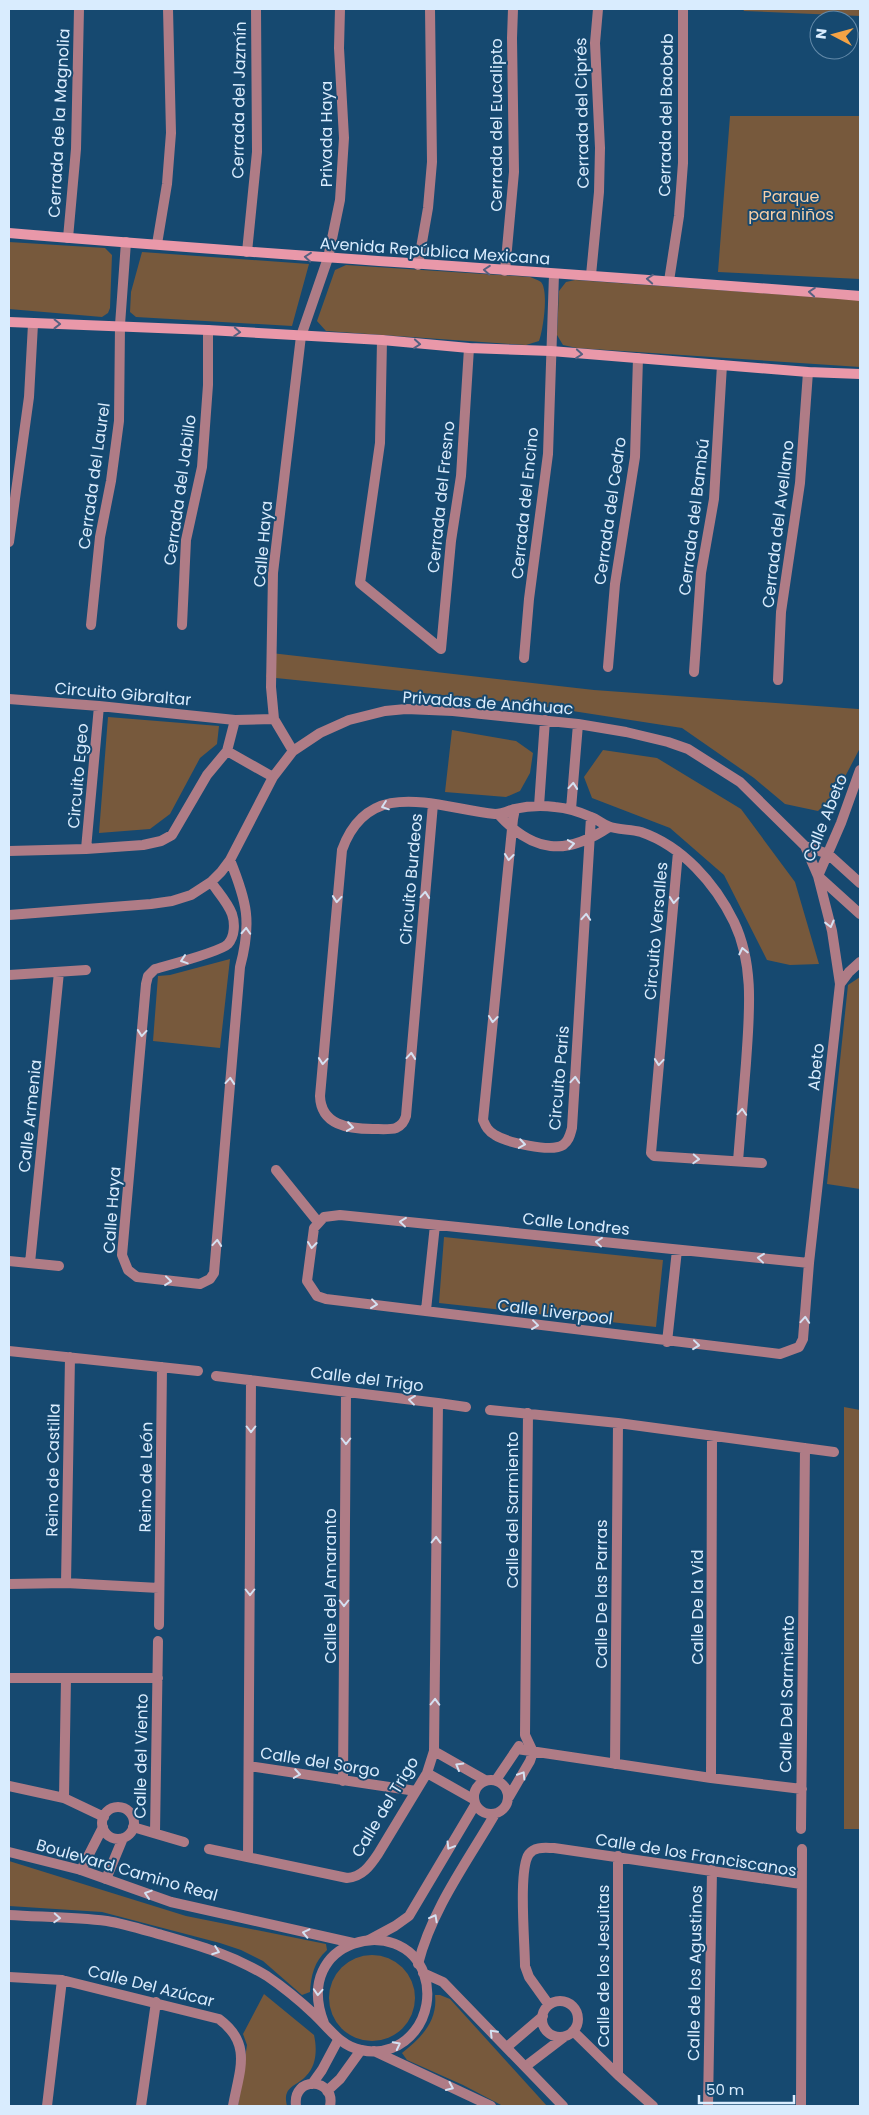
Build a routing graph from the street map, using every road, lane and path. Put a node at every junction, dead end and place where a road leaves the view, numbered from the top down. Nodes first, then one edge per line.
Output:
1 (79, 9) edge
2 (168, 9) edge
3 (256, 9) edge
4 (340, 9) edge
5 (430, 9) edge
6 (514, 9) edge
7 (598, 9) edge
8 (682, 9) edge
9 (9, 233) edge
10 (68, 238) junction
11 (126, 242) junction
12 (157, 244) junction
13 (247, 252) junction
14 (328, 258) junction
15 (418, 265) junction
16 (505, 271) junction
17 (554, 274) junction
18 (591, 276) junction
19 (669, 281) junction
20 (860, 296) edge
21 (9, 322) edge
22 (33, 324) junction
23 (120, 325) junction
24 (208, 330) junction
25 (301, 336) junction
26 (382, 340) junction
27 (469, 348) junction
28 (551, 351) junction
29 (638, 358) junction
30 (722, 365) junction
31 (808, 372) junction
32 (860, 374) edge
33 (9, 542) edge
34 (91, 625) dead end
35 (182, 625) dead end
36 (524, 658) dead end
37 (608, 667) dead end
38 (694, 672) dead end
39 (778, 680) dead end
40 (9, 699) edge
41 (99, 706) junction
42 (274, 719) junction
43 (235, 720) junction
44 (544, 720) junction
45 (578, 724) junction
46 (227, 751) junction
47 (293, 751) junction
48 (860, 770) edge
49 (273, 777) junction
50 (433, 804) junction
51 (539, 806) junction
52 (515, 809) junction
53 (571, 809) junction
54 (498, 814) junction
55 (591, 817) junction
56 (609, 827) junction
57 (512, 829) junction
58 (591, 839) junction
59 (805, 846) junction
60 (86, 849) junction
61 (9, 851) edge
62 (678, 852) junction
63 (828, 854) junction
64 (230, 860) junction
65 (818, 876) junction
66 (211, 882) junction
67 (860, 883) edge
68 (860, 914) edge
69 (9, 915) edge
70 (860, 962) edge
71 (86, 970) dead end
72 (59, 972) junction
73 (9, 975) edge
74 (840, 984) junction
75 (738, 1161) junction
76 (762, 1163) dead end
77 (276, 1170) dead end
78 (318, 1222) junction
79 (435, 1225) junction
80 (677, 1250) junction
81 (9, 1260) edge
82 (30, 1263) junction
83 (809, 1263) junction
84 (59, 1266) dead end
85 (426, 1310) junction
86 (667, 1342) junction
87 (9, 1351) edge
88 (70, 1357) junction
89 (162, 1367) junction
90 (198, 1371) dead end
91 (216, 1376) dead end
92 (251, 1380) junction
93 (346, 1392) junction
94 (438, 1402) junction
95 (466, 1407) dead end
96 (490, 1410) dead end
97 (528, 1413) junction
98 (618, 1423) junction
99 (712, 1436) junction
100 (805, 1448) junction
101 (834, 1452) dead end
102 (66, 1583) junction
103 (9, 1584) edge
104 (159, 1588) junction
105 (159, 1625) dead end
106 (158, 1641) dead end
107 (9, 1678) edge
108 (66, 1678) junction
109 (158, 1678) junction
110 (526, 1735) junction
111 (517, 1749) junction
112 (434, 1751) junction
113 (533, 1752) junction
114 (615, 1764) junction
115 (249, 1766) junction
116 (427, 1773) junction
117 (711, 1778) junction
118 (484, 1780) junction
119 (496, 1780) junction
120 (343, 1781) junction
121 (9, 1786) edge
122 (802, 1789) junction
123 (416, 1791) junction
124 (509, 1796) junction
125 (64, 1798) junction
126 (474, 1802) junction
127 (495, 1814) junction
128 (103, 1822) junction
129 (133, 1827) junction
130 (801, 1829) dead end
131 (155, 1833) junction
132 (123, 1838) junction
133 (184, 1842) dead end
134 (209, 1849) dead end
135 (802, 1849) dead end
136 (9, 1852) edge
137 (618, 1856) junction
138 (248, 1857) junction
139 (81, 1870) junction
140 (712, 1870) junction
141 (106, 1879) junction
142 (801, 1884) junction
143 (9, 1915) edge
144 (369, 1940) junction
145 (353, 1943) junction
146 (421, 1968) junction
147 (9, 1978) edge
148 (62, 1980) junction
149 (156, 2002) junction
150 (549, 2005) junction
151 (543, 2016) junction
152 (324, 2023) junction
153 (573, 2031) junction
154 (564, 2037) junction
155 (338, 2040) junction
156 (507, 2047) junction
157 (361, 2050) junction
158 (374, 2051) junction
159 (526, 2066) junction
160 (618, 2075) junction
161 (312, 2084) junction
162 (327, 2091) junction
163 (47, 2106) edge
164 (141, 2106) edge
165 (233, 2106) edge
166 (296, 2106) edge
167 (330, 2106) edge
168 (490, 2106) edge
169 (563, 2106) edge
170 (653, 2106) edge
171 (708, 2106) edge
172 (801, 2106) edge

1 - 10 street, Cerrada de la Magnolia
2 - 12 street
3 - 13 street, Cerrada del Jazmín
4 - 14 street, Privada Haya
5 - 15 street
6 - 16 street, Cerrada del Eucalipto
7 - 18 street, Cerrada del Ciprés
8 - 19 street, Cerrada del Baobab
9 - 10 main road, Avenida República Mexicana
10 - 11 main road, Avenida República Mexicana
11 - 12 main road, Avenida República Mexicana
11 - 23 street, Cerrada del Laurel
12 - 13 main road, Avenida República Mexicana
14 -> 13 main road, Avenida República Mexicana
14 - 15 main road, Avenida República Mexicana
14 - 25 street, Privada Haya
16 -> 15 main road, Avenida República Mexicana
16 - 17 main road, Avenida República Mexicana
17 - 18 main road, Avenida República Mexicana
17 - 28 street, Cerrada del Encino
19 -> 18 main road, Avenida República Mexicana
20 -> 19 main road, Avenida República Mexicana
21 - 22 main road
22 -> 23 main road
22 - 33 street
23 - 24 main road
23 - 34 street, Cerrada del Laurel
24 -> 25 main road
24 - 35 street, Cerrada del Jabillo
25 - 26 main road
25 - 42 street, Calle Haya
26 -> 27 main road
26 - 27 street, Cerrada del Fresno
27 - 28 main road
28 -> 29 main road
28 - 36 street, Cerrada del Encino
29 - 30 main road
29 - 37 street, Cerrada del Cedro
30 - 31 main road
30 - 38 street, Cerrada del Bambú
31 - 32 main road
31 - 39 street, Cerrada del Avellano
40 - 41 street, Circuito Gibraltar
41 - 43 street, Circuito Gibraltar
41 - 60 street, Circuito Egeo
42 - 43 street, Circuito Gibraltar
42 - 47 street, Calle Haya
43 - 46 street
44 - 45 street, Privadas de Anáhuac
44 - 47 street, Privadas de Anáhuac
44 - 51 street
53 -> 45 street
45 - 59 street, Privadas de Anáhuac
46 - 49 street
46 - 60 street
47 - 49 street, Privadas de Anáhuac
48 - 63 street, Calle Abeto
49 - 64 street, Privadas de Anáhuac
50 -> 50 street, Circuito Burdeos
50 - 54 street
51 - 52 street
51 - 53 street
52 - 54 street
52 - 57 street, Circuito Paris
53 - 55 street
54 - 57 street
55 - 56 street
55 - 58 street, Circuito Paris
56 - 58 street
56 - 62 street
57 -> 58 street
57 -> 58 street, Circuito Paris
59 - 63 street, Privadas de Anáhuac
59 - 65 street, Privadas de Anáhuac
60 - 61 street
75 -> 62 street, Circuito Versalles
62 -> 75 street, Circuito Versalles
63 - 65 street, Calle Abeto
63 - 67 street, Privadas de Anáhuac
64 - 66 street, Privadas de Anáhuac
66 -> 64 street, Calle Haya
65 - 68 street, Privadas de Anáhuac
65 -> 74 street, Abeto
66 - 69 street, Privadas de Anáhuac
70 - 74 street
71 - 72 street
72 - 73 street
72 - 82 street, Calle Armenia
74 - 83 street, Abeto
75 - 76 street
77 - 78 street
79 -> 78 street, Calle Londres
78 -> 85 street, Calle Liverpool
80 -> 79 street, Calle Londres
79 - 85 street
83 -> 80 street, Calle Londres
80 - 86 street
81 - 82 street
82 - 84 street
86 -> 83 street, Calle Liverpool
85 -> 86 street, Calle Liverpool
87 - 88 street
88 - 89 street
88 - 102 street, Reino de Castilla
89 - 90 street
89 - 104 street, Reino de León
91 - 92 street, Calle del Trigo
92 - 93 street, Calle del Trigo
92 -> 115 street
94 -> 93 street, Calle del Trigo
93 -> 120 street, Calle del Amaranto
94 - 95 street
112 -> 94 street, Calle del Trigo
96 - 97 street
97 - 98 street, Calle del Sarmiento
97 - 110 street, Calle del Sarmiento
98 - 99 street, Calle del Sarmiento
98 - 114 street, Calle De las Parras
99 - 100 street, Calle del Sarmiento
99 - 117 street, Calle De la Vid
100 - 101 street, Calle del Sarmiento
100 - 122 street, Calle Del Sarmiento
102 - 103 street
102 - 104 street
104 - 105 street, Reino de León
106 - 109 street
107 - 108 street, Calle del Viento
108 - 109 street, Calle del Viento
108 - 125 street
109 - 131 street, Calle del Viento
110 - 111 street
110 - 113 street
111 - 113 street, Calle Del Sarmiento
111 - 119 street
112 - 116 street, Calle del Trigo
118 -> 112 street, Calle del Trigo
113 - 114 street, Calle Del Sarmiento
124 -> 113 street
114 - 117 street, Calle Del Sarmiento
115 -> 120 street, Calle del Sorgo
115 - 138 street
116 - 123 street, Calle del Trigo
116 - 126 street, Calle del Trigo
117 - 122 street, Calle Del Sarmiento
118 - 119 street
118 - 126 street
119 - 124 street
120 - 123 street, Calle del Sorgo
121 - 125 street, Calle del Viento
122 - 130 street
123 - 138 street, Calle del Trigo
124 - 127 street
125 - 128 street, Calle del Viento
126 - 127 street
126 -> 144 street
146 -> 127 street
128 - 129 street, Calle del Viento
128 - 132 street, Calle del Viento
128 - 139 street
129 - 131 street, Calle del Viento
129 - 132 street, Calle del Viento
131 - 133 street, Calle del Viento
132 - 141 street, Calle del Viento
134 - 138 street
135 - 142 street
136 - 139 street, Boulevard Camino Real
137 - 140 street, Calle de los Franciscanos
137 - 150 street, Calle de los Franciscanos
137 - 160 street, Calle de los Jesuitas
139 - 141 street, Boulevard Camino Real
140 - 142 street, Calle de los Franciscanos
140 - 171 street, Calle de los Agustinos
145 -> 141 street, Boulevard Camino Real
142 - 172 street, Calle de los Franciscanos
143 -> 152 street
144 - 145 street
144 - 146 street
145 -> 152 street
156 -> 146 street
158 -> 146 street
147 - 148 street, Calle Del Azúcar
148 - 149 street, Calle Del Azúcar
148 - 163 street
149 - 164 street
149 - 165 street, Calle Del Azúcar
150 - 151 street
150 - 153 street
151 - 154 street
151 - 156 street
152 - 155 street
153 - 154 street
153 - 160 street
154 - 159 street
155 - 157 street
155 - 161 street
156 - 159 street
157 - 158 street
157 - 162 street
158 -> 168 street
159 - 169 street
160 - 170 street
161 - 162 street
161 - 166 street
162 - 167 street

